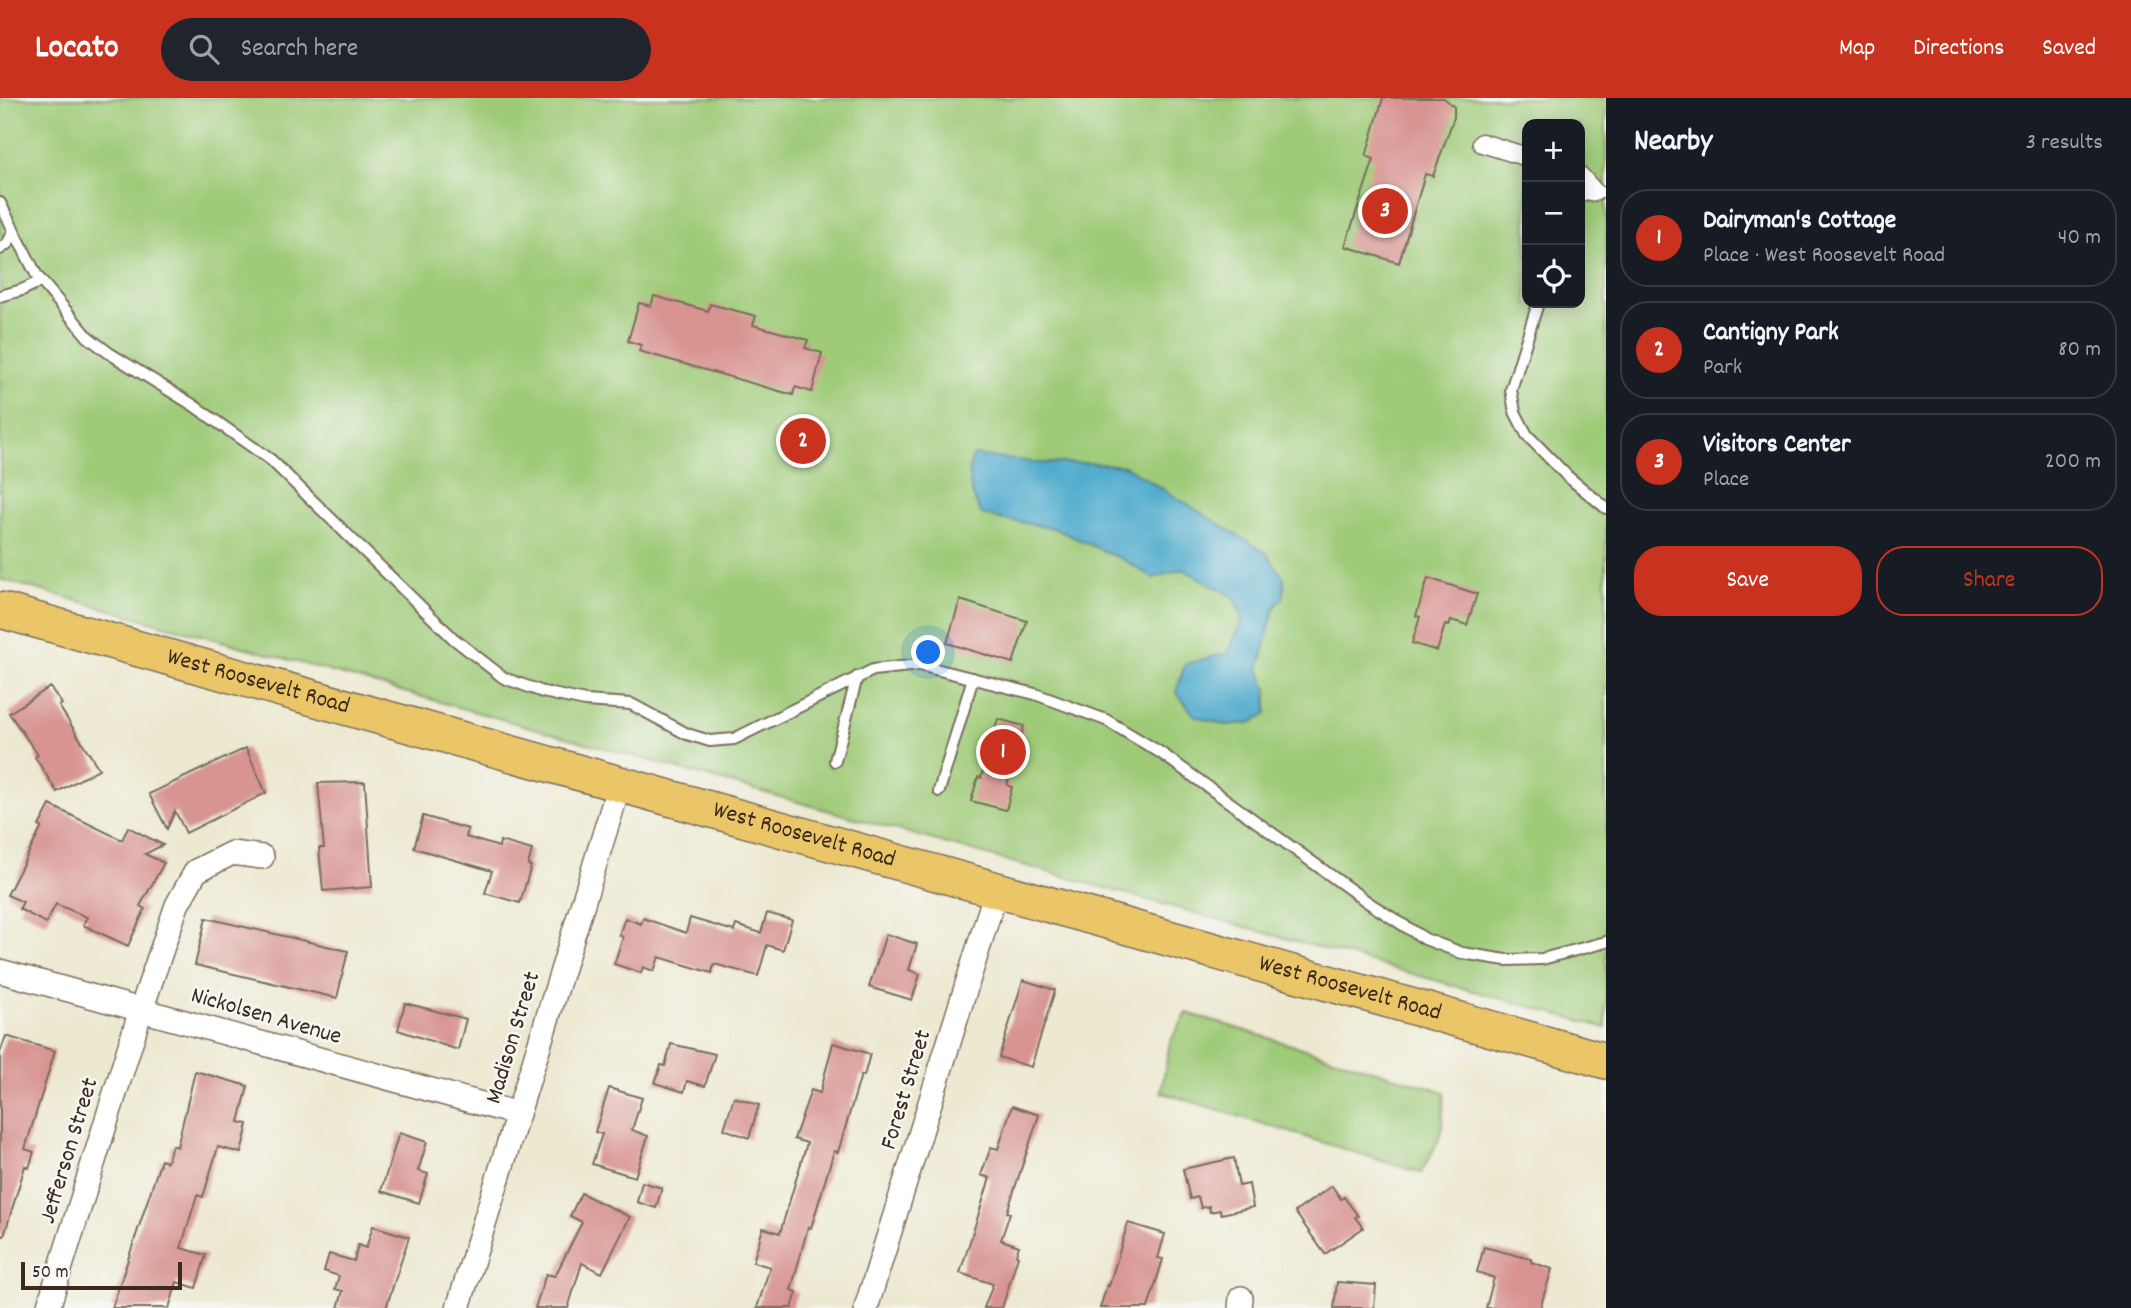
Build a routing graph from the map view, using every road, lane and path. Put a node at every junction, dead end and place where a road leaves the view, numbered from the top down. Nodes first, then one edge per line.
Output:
1 (1482, 143) dead end
2 (1522, 155) edge
3 (0, 203) edge
4 (14, 230) junction
5 (0, 249) edge
6 (41, 281) junction
7 (0, 296) edge
8 (1536, 308) edge
9 (1606, 508) edge
10 (0, 610) edge
11 (857, 677) junction
12 (972, 678) junction
13 (835, 761) dead end
14 (620, 783) junction
15 (939, 792) dead end
16 (262, 857) dead end
17 (997, 888) junction
18 (1606, 942) edge
19 (0, 971) edge
20 (141, 1010) junction
21 (1606, 1061) edge
22 (517, 1114) junction
23 (48, 1308) edge
24 (457, 1308) edge
25 (866, 1308) edge

1 - 2 street
3 - 4 lane
4 - 5 lane
4 - 6 lane
6 - 7 lane
6 - 11 lane
8 - 9 lane
10 - 14 main road, West Roosevelt Road
11 - 12 lane
11 - 13 lane
12 - 15 lane
12 - 18 lane
14 - 17 main road, West Roosevelt Road
14 - 22 street, Madison Street
16 - 20 street, Jefferson Street
17 - 21 main road, West Roosevelt Road
17 - 25 street, Forest Street
19 - 20 street, Nickolsen Avenue
20 - 22 street, Nickolsen Avenue
20 - 23 street, Jefferson Street
22 - 24 street, Madison Street

